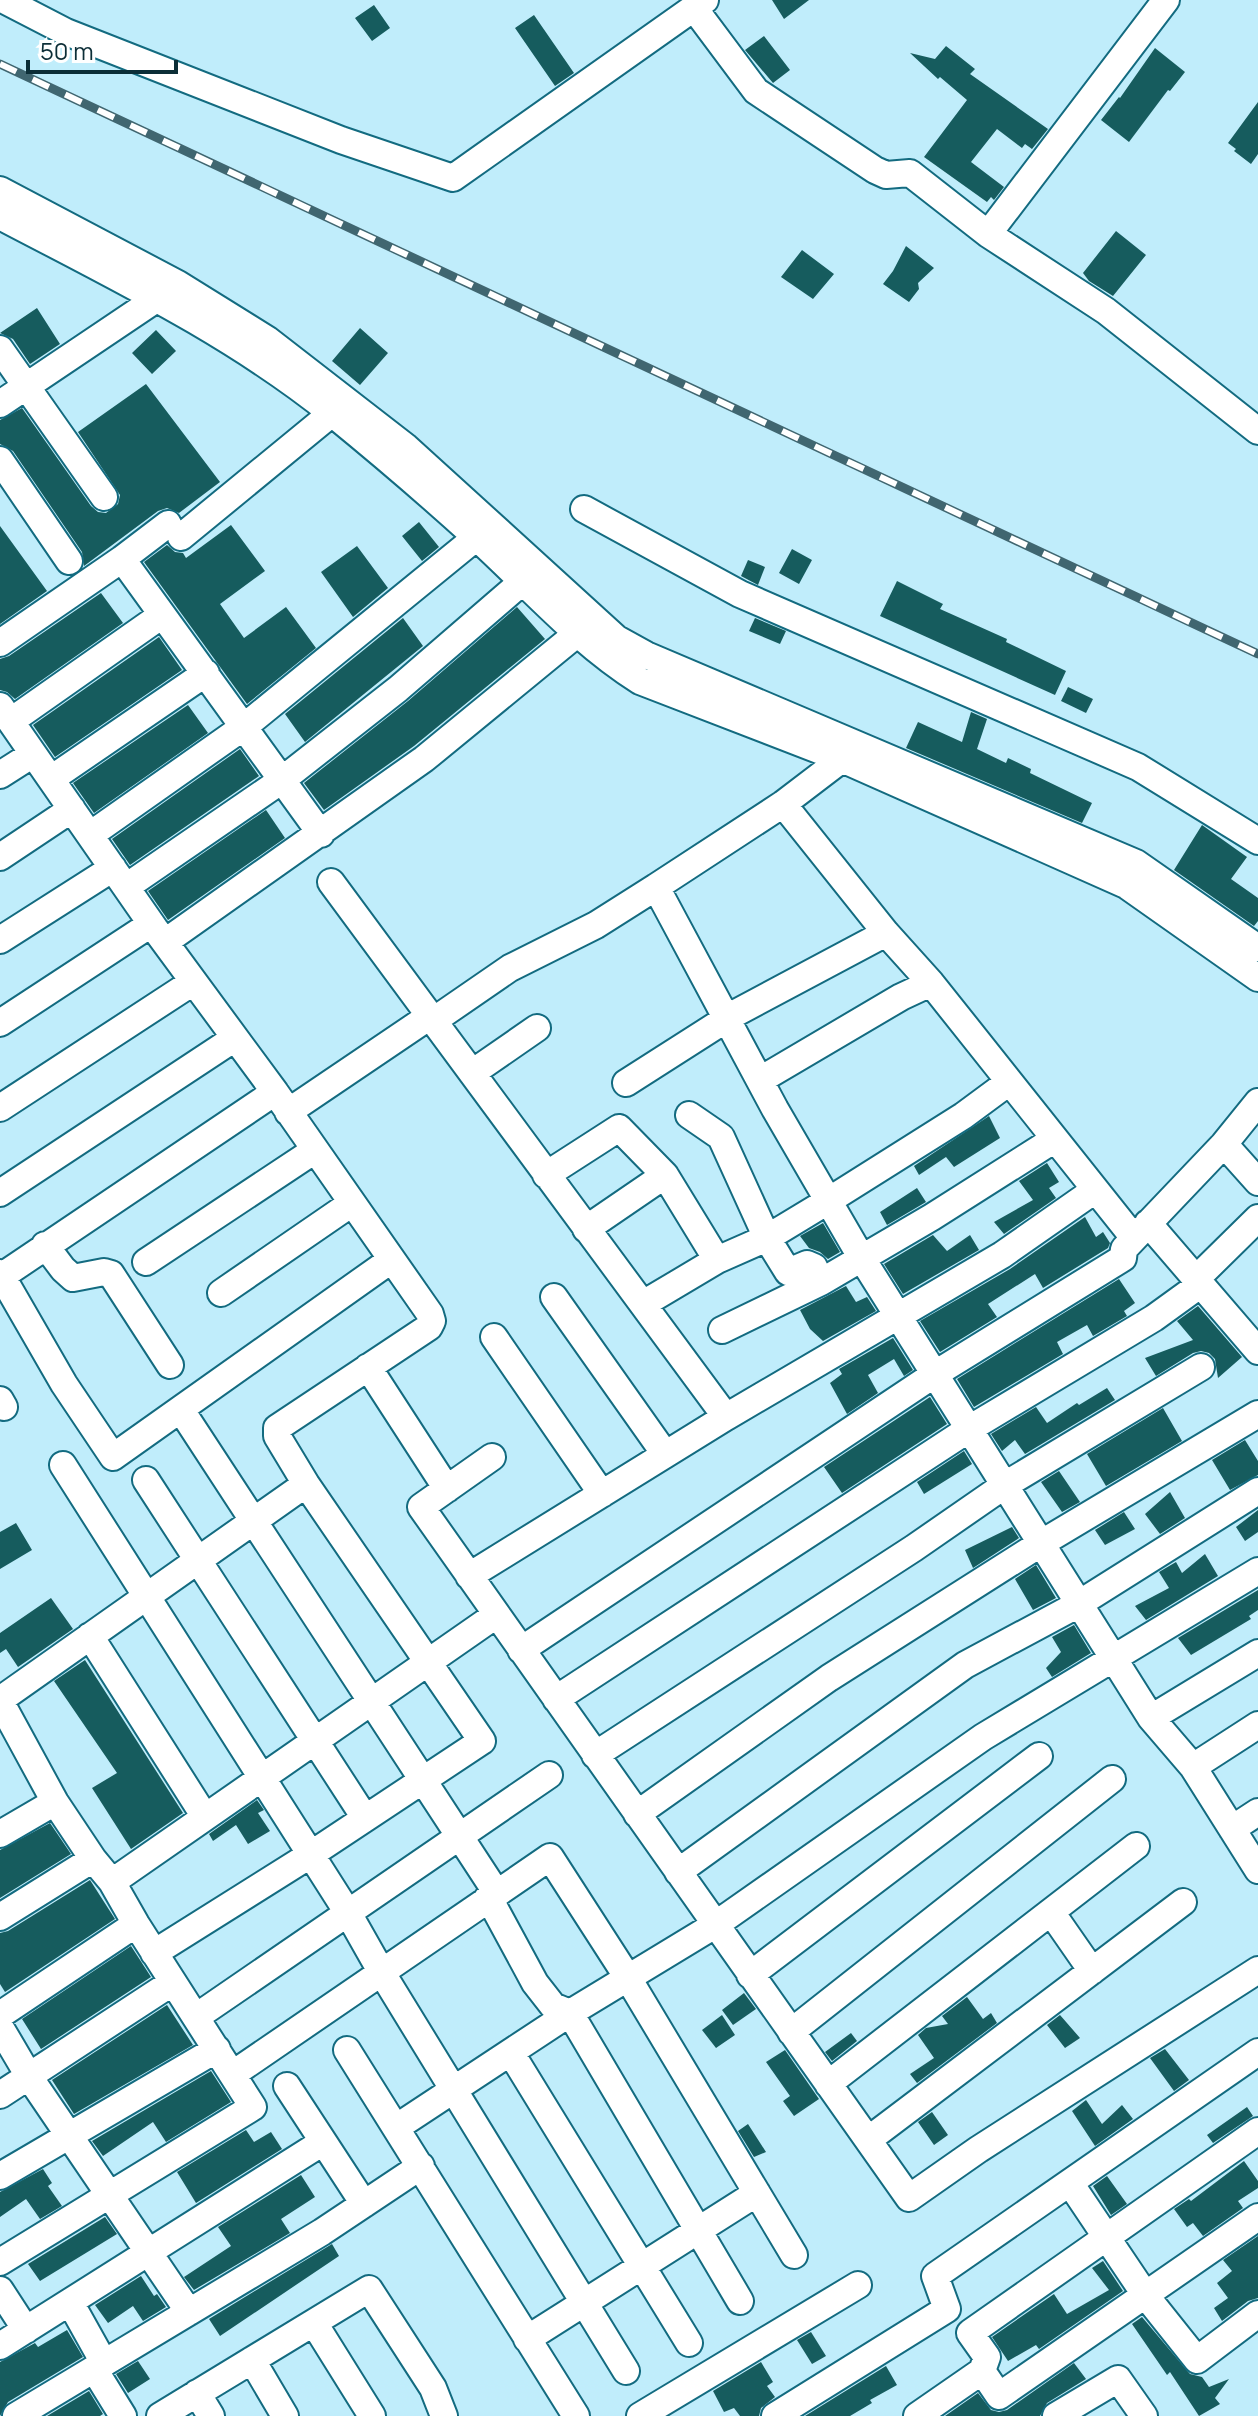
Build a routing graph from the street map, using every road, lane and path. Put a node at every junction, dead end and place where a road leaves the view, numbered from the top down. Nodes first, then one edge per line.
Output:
1 (4, 0) edge
2 (1166, 0) edge
3 (700, 4) edge
4 (0, 190) edge
5 (0, 216) edge
6 (988, 234) junction
7 (167, 292) junction
8 (0, 349) edge
9 (26, 386) junction
10 (0, 404) edge
11 (332, 413) junction
12 (1258, 431) edge
13 (0, 460) edge
14 (104, 497) dead end
15 (584, 509) dead end
16 (483, 532) junction
17 (122, 559) junction
18 (69, 561) dead end
19 (522, 582) junction
20 (162, 615) junction
21 (586, 626) junction
22 (0, 643) edge
23 (206, 673) junction
24 (5, 714) edge
25 (245, 726) junction
26 (33, 754) junction
27 (842, 759) junction
28 (0, 775) edge
29 (51, 779) junction
30 (282, 780) junction
31 (783, 804) junction
32 (72, 809) junction
33 (321, 834) junction
34 (90, 835) junction
35 (1258, 841) edge
36 (0, 857) edge
37 (119, 878) junction
38 (331, 882) dead end
39 (656, 887) junction
40 (158, 933) junction
41 (886, 933) junction
42 (0, 940) edge
43 (1258, 948) edge
44 (1258, 978) edge
45 (193, 982) junction
46 (931, 983) junction
47 (432, 1019) junction
48 (728, 1019) junction
49 (0, 1023) edge
50 (537, 1028) dead end
51 (235, 1038) junction
52 (472, 1073) junction
53 (760, 1080) junction
54 (1009, 1082) junction
55 (626, 1083) dead end
56 (281, 1102) junction
57 (1258, 1102) edge
58 (0, 1108) edge
59 (689, 1115) dead end
60 (1055, 1139) junction
61 (1224, 1144) junction
62 (315, 1150) junction
63 (546, 1175) junction
64 (665, 1175) junction
65 (1258, 1182) edge
66 (1095, 1190) junction
67 (0, 1193) edge
68 (828, 1201) junction
69 (352, 1203) junction
70 (1258, 1218) edge
71 (586, 1229) junction
72 (1141, 1231) junction
73 (767, 1238) junction
74 (45, 1245) junction
75 (861, 1257) junction
76 (391, 1260) junction
77 (717, 1260) junction
78 (146, 1262) dead end
79 (1, 1274) edge
80 (821, 1282) junction
81 (1198, 1282) junction
82 (221, 1293) dead end
83 (554, 1297) dead end
84 (643, 1304) junction
85 (899, 1317) junction
86 (722, 1330) dead end
87 (494, 1337) dead end
88 (1254, 1337) edge
89 (170, 1365) dead end
90 (368, 1367) junction
91 (1201, 1367) dead end
92 (935, 1374) junction
93 (181, 1410) junction
94 (1258, 1414) edge
95 (726, 1417) junction
96 (969, 1429) junction
97 (665, 1454) junction
98 (492, 1457) dead end
99 (63, 1465) dead end
100 (146, 1480) dead end
101 (306, 1484) junction
102 (1005, 1485) junction
103 (447, 1489) junction
104 (1258, 1491) edge
105 (602, 1494) junction
106 (254, 1521) junction
107 (1040, 1544) junction
108 (197, 1561) junction
109 (1258, 1571) edge
110 (469, 1576) junction
111 (147, 1596) junction
112 (1077, 1605) junction
113 (496, 1615) junction
114 (90, 1636) junction
115 (521, 1650) junction
116 (1258, 1653) edge
117 (1114, 1660) junction
118 (428, 1663) junction
119 (556, 1699) junction
120 (0, 1700) edge
121 (372, 1701) junction
122 (1151, 1718) junction
123 (1258, 1725) edge
124 (316, 1740) junction
125 (595, 1755) junction
126 (1039, 1756) dead end
127 (1193, 1767) junction
128 (549, 1775) dead end
129 (263, 1778) junction
130 (1112, 1779) dead end
131 (423, 1780) junction
132 (55, 1802) junction
133 (1258, 1812) edge
134 (637, 1814) junction
135 (205, 1817) junction
136 (365, 1818) junction
137 (1232, 1829) junction
138 (0, 1834) edge
139 (459, 1835) junction
140 (1136, 1846) dead end
141 (310, 1855) junction
142 (93, 1859) junction
143 (1258, 1870) edge
144 (678, 1872) junction
145 (112, 1882) junction
146 (492, 1896) junction
147 (1183, 1902) dead end
148 (1051, 1912) junction
149 (348, 1913) junction
150 (0, 1917) edge
151 (136, 1924) junction
152 (715, 1925) junction
153 (154, 1953) junction
154 (1258, 1970) edge
155 (1092, 1971) junction
156 (382, 1973) junction
157 (750, 1975) junction
158 (628, 1978) junction
159 (173, 1982) junction
160 (570, 2013) junction
161 (0, 2015) edge
162 (196, 2017) junction
163 (0, 2027) edge
164 (791, 2032) junction
165 (217, 2049) junction
166 (347, 2050) dead end
167 (1258, 2052) edge
168 (511, 2053) junction
169 (233, 2074) junction
170 (30, 2078) junction
171 (828, 2084) junction
172 (287, 2086) dead end
173 (454, 2091) junction
174 (0, 2095) edge
175 (397, 2127) junction
176 (1258, 2131) edge
177 (68, 2135) junction
178 (868, 2140) junction
179 (323, 2142) junction
180 (421, 2166) junction
181 (0, 2176) edge
182 (1070, 2183) junction
183 (757, 2193) junction
184 (109, 2196) junction
185 (364, 2204) junction
186 (1258, 2217) edge
187 (699, 2232) junction
188 (1107, 2237) junction
189 (147, 2253) junction
190 (794, 2255) dead end
191 (0, 2262) edge
192 (641, 2265) junction
193 (858, 2285) dead end
194 (0, 2290) edge
195 (1146, 2296) junction
196 (740, 2301) dead end
197 (70, 2302) junction
198 (585, 2303) junction
199 (189, 2312) junction
200 (1258, 2314) edge
201 (314, 2323) junction
202 (26, 2330) junction
203 (527, 2339) junction
204 (689, 2343) dead end
205 (0, 2346) edge
206 (252, 2360) junction
207 (99, 2366) junction
208 (626, 2371) dead end
209 (982, 2371) junction
210 (197, 2393) junction
211 (1004, 2406) edge
212 (786, 2413) edge
213 (16, 2416) edge
214 (123, 2416) edge
215 (160, 2416) edge
216 (211, 2416) edge
217 (285, 2416) edge
218 (372, 2416) edge
219 (444, 2416) edge
220 (576, 2416) edge
221 (640, 2416) edge
222 (917, 2416) edge
223 (1056, 2416) edge
224 (1144, 2416) edge

1 - 3 street
2 - 6 street
3 - 6 street
4 - 7 street
5 - 7 street
6 - 12 street
7 - 9 street
7 - 11 street
7 - 16 street
8 - 9 street
9 - 10 street
9 - 14 street
11 - 16 street
11 - 17 street
13 - 18 street
15 - 35 street
16 - 19 street
16 - 21 street
16 - 25 street
17 - 20 street
17 - 22 street
19 - 21 street
19 - 30 street
20 - 23 street
20 - 24 street
21 - 27 street
21 - 33 street
21 - 43 street
23 - 25 street
23 - 29 street
24 - 26 street
25 - 30 street
25 - 34 street
26 - 28 street
26 - 29 street
27 - 31 street
27 - 44 street
29 - 32 street
30 - 33 street
30 - 37 street
31 - 39 street
31 - 41 street
32 - 34 street
32 - 36 street
33 - 40 street
34 - 37 street
37 - 40 street
37 - 42 street
38 - 47 street
39 - 47 street
39 - 48 street
40 - 45 street
40 - 49 street
41 - 46 street
41 - 48 street
45 - 51 street
45 - 58 street
46 - 53 street
46 - 54 street
47 - 52 street
47 - 56 street
48 - 53 street
48 - 55 street
50 - 52 street
51 - 56 street
51 - 67 street
52 - 63 street
53 - 68 street
54 - 60 street
54 - 68 street
56 - 62 street
56 - 74 street
57 - 61 street
59 - 73 street
60 - 66 street
60 - 75 street
61 - 65 street
61 - 72 street
62 - 69 street
62 - 78 street
63 - 64 street
63 - 71 street
64 - 71 street
64 - 77 street
66 - 72 street
66 - 85 street
68 - 73 street
68 - 75 street
69 - 76 street
69 - 82 street
70 - 81 street
71 - 84 street
72 - 81 street
72 - 92 street
73 - 77 street
73 - 80 street
74 - 79 street
74 - 89 street
75 - 80 street
75 - 85 street
76 - 90 street
76 - 93 street
77 - 84 street
79 - 93 street
80 - 86 street
81 - 88 street
81 - 96 street
83 - 97 street
84 - 95 street
85 - 92 street
85 - 95 street
87 - 105 street
90 - 101 street
90 - 103 street
91 - 102 street
92 - 96 street
92 - 115 street
93 - 106 street
94 - 107 street
95 - 97 street
96 - 102 street
96 - 119 street
97 - 105 street
98 - 103 street
99 - 111 street
100 - 108 street
101 - 106 street
101 - 118 street
102 - 107 street
102 - 125 street
103 - 110 street
104 - 112 street
105 - 110 street
106 - 108 street
106 - 121 street
107 - 112 street
107 - 134 street
108 - 111 street
108 - 124 street
109 - 117 street
110 - 113 street
111 - 114 street
111 - 129 street
112 - 117 street
112 - 144 street
113 - 115 street
113 - 118 street
114 - 120 street
114 - 135 street
115 - 119 street
116 - 122 street
117 - 122 street
117 - 152 street
118 - 121 street
118 - 131 street
119 - 125 street
120 - 132 street
121 - 124 street
121 - 131 street
122 - 127 street
123 - 127 street
124 - 129 street
124 - 136 street
125 - 134 street
126 - 157 street
127 - 137 street
128 - 139 street
129 - 135 street
129 - 141 street
130 - 164 street
131 - 136 street
131 - 139 street
132 - 138 street
132 - 142 street
133 - 137 street
134 - 144 street
135 - 145 street
136 - 141 street
137 - 143 street
139 - 146 street
139 - 149 street
140 - 148 street
141 - 149 street
141 - 153 street
142 - 145 street
142 - 150 street
144 - 152 street
145 - 151 street
146 - 156 street
146 - 158 street
146 - 160 street
147 - 155 street
148 - 155 street
148 - 171 street
149 - 156 street
149 - 162 street
151 - 153 street
151 - 161 street
152 - 157 street
152 - 158 street
153 - 159 street
154 - 178 street
155 - 178 street
156 - 169 street
156 - 173 street
157 - 164 street
158 - 160 street
158 - 183 street
159 - 162 street
159 - 170 street
160 - 168 street
160 - 187 street
162 - 165 street
163 - 170 street
164 - 171 street
165 - 169 street
165 - 177 street
166 - 175 street
167 - 182 street
168 - 173 street
168 - 192 street
169 - 184 street
170 - 174 street
170 - 177 street
171 - 178 street
172 - 179 street
173 - 175 street
173 - 198 street
175 - 180 street
176 - 188 street
177 - 181 street
177 - 184 street
179 - 185 street
179 - 189 street
180 - 185 street
180 - 203 street
182 - 188 street
182 - 212 street
183 - 187 street
183 - 190 street
184 - 189 street
184 - 191 street
185 - 199 street
186 - 195 street
187 - 192 street
187 - 196 street
188 - 195 street
188 - 209 street
189 - 197 street
189 - 199 street
192 - 198 street
192 - 204 street
193 - 221 street
194 - 202 street
195 - 200 street
195 - 211 street
197 - 202 street
197 - 207 street
198 - 203 street
198 - 208 street
199 - 207 street
201 - 206 street
201 - 218 street
201 - 219 street
202 - 205 street
203 - 220 street
206 - 210 street
206 - 217 street
207 - 213 street
207 - 214 street
209 - 211 street
209 - 222 street
210 - 215 street
210 - 216 street
223 - 224 street

